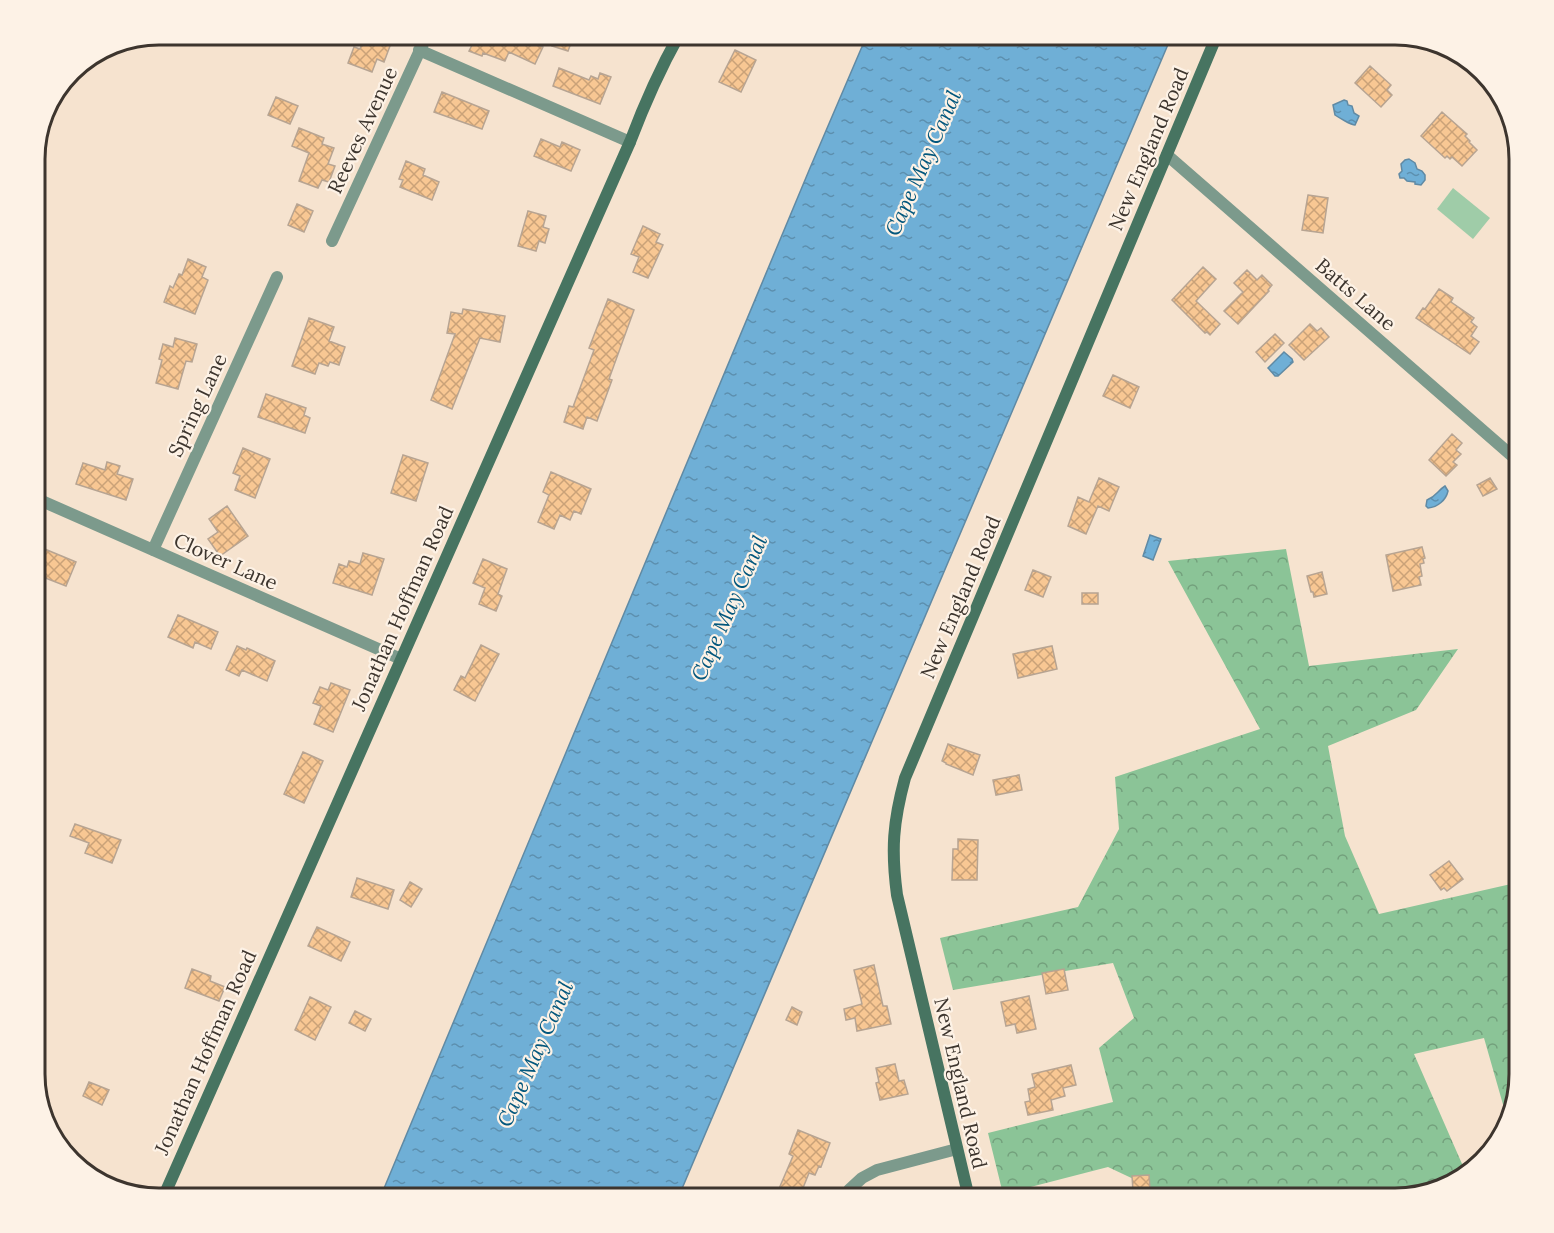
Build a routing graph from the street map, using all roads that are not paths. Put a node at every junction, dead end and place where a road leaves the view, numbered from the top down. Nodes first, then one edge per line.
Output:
1 (422, 45) edge
2 (674, 45) edge
3 (1212, 45) edge
4 (419, 50) junction
5 (630, 142) junction
6 (1167, 155) junction
7 (332, 241) dead end
8 (277, 277) dead end
9 (1509, 452) edge
10 (45, 502) edge
11 (153, 550) junction
12 (401, 659) junction
13 (957, 1149) junction
14 (167, 1188) edge
15 (851, 1188) edge
16 (967, 1188) edge

1 - 4 street, Reeves Avenue
2 - 5 street, Jonathan Hoffman Road
3 - 6 street, New England Road
4 - 5 street
4 - 7 street, Reeves Avenue
5 - 12 street, Jonathan Hoffman Road
6 - 9 street, Batts Lane
6 - 13 street, New England Road
8 - 11 street, Spring Lane
10 - 11 street, Clover Lane
11 - 12 street, Clover Lane
12 - 14 street, Jonathan Hoffman Road
13 - 15 street
13 - 16 street, New England Road

